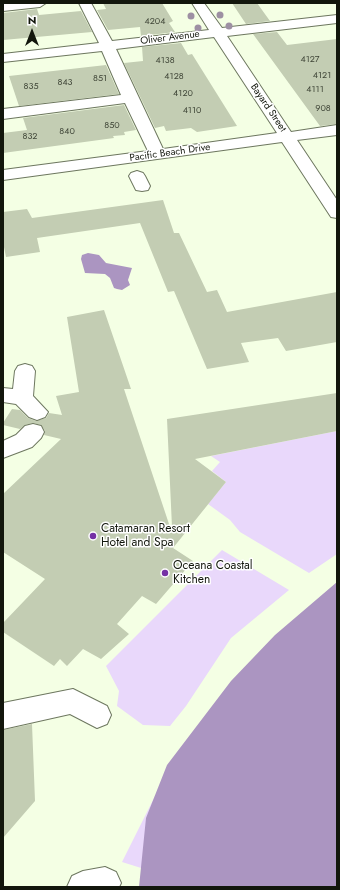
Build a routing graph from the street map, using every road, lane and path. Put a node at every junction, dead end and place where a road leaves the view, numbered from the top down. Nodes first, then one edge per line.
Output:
1 (40, 3) edge
2 (85, 3) edge
3 (198, 3) edge
4 (3, 7) edge
5 (317, 7) dead end
6 (332, 20) edge
7 (337, 31) edge
8 (218, 32) junction
9 (107, 45) junction
10 (3, 58) edge
11 (130, 98) junction
12 (3, 114) edge
13 (337, 130) edge
14 (288, 137) junction
15 (158, 155) junction
16 (3, 176) edge
17 (337, 213) edge
18 (25, 371) dead end
19 (24, 409) edge
20 (3, 450) edge
21 (97, 715) dead end
22 (3, 716) edge

1 - 4 street
2 - 9 street
3 - 8 street, Bayard Street
5 - 6 street
6 - 7 street
6 - 8 street, Oliver Avenue
8 - 9 street, Oliver Avenue
8 - 14 street, Bayard Street
9 - 10 street, Oliver Avenue
9 - 11 street
11 - 12 street
11 - 15 street
13 - 14 street, Pacific Beach Drive
14 - 15 street, Pacific Beach Drive
14 - 17 street, Bayard Street
15 - 16 street, Pacific Beach Drive
18 - 19 street
19 - 20 street
21 - 22 street

